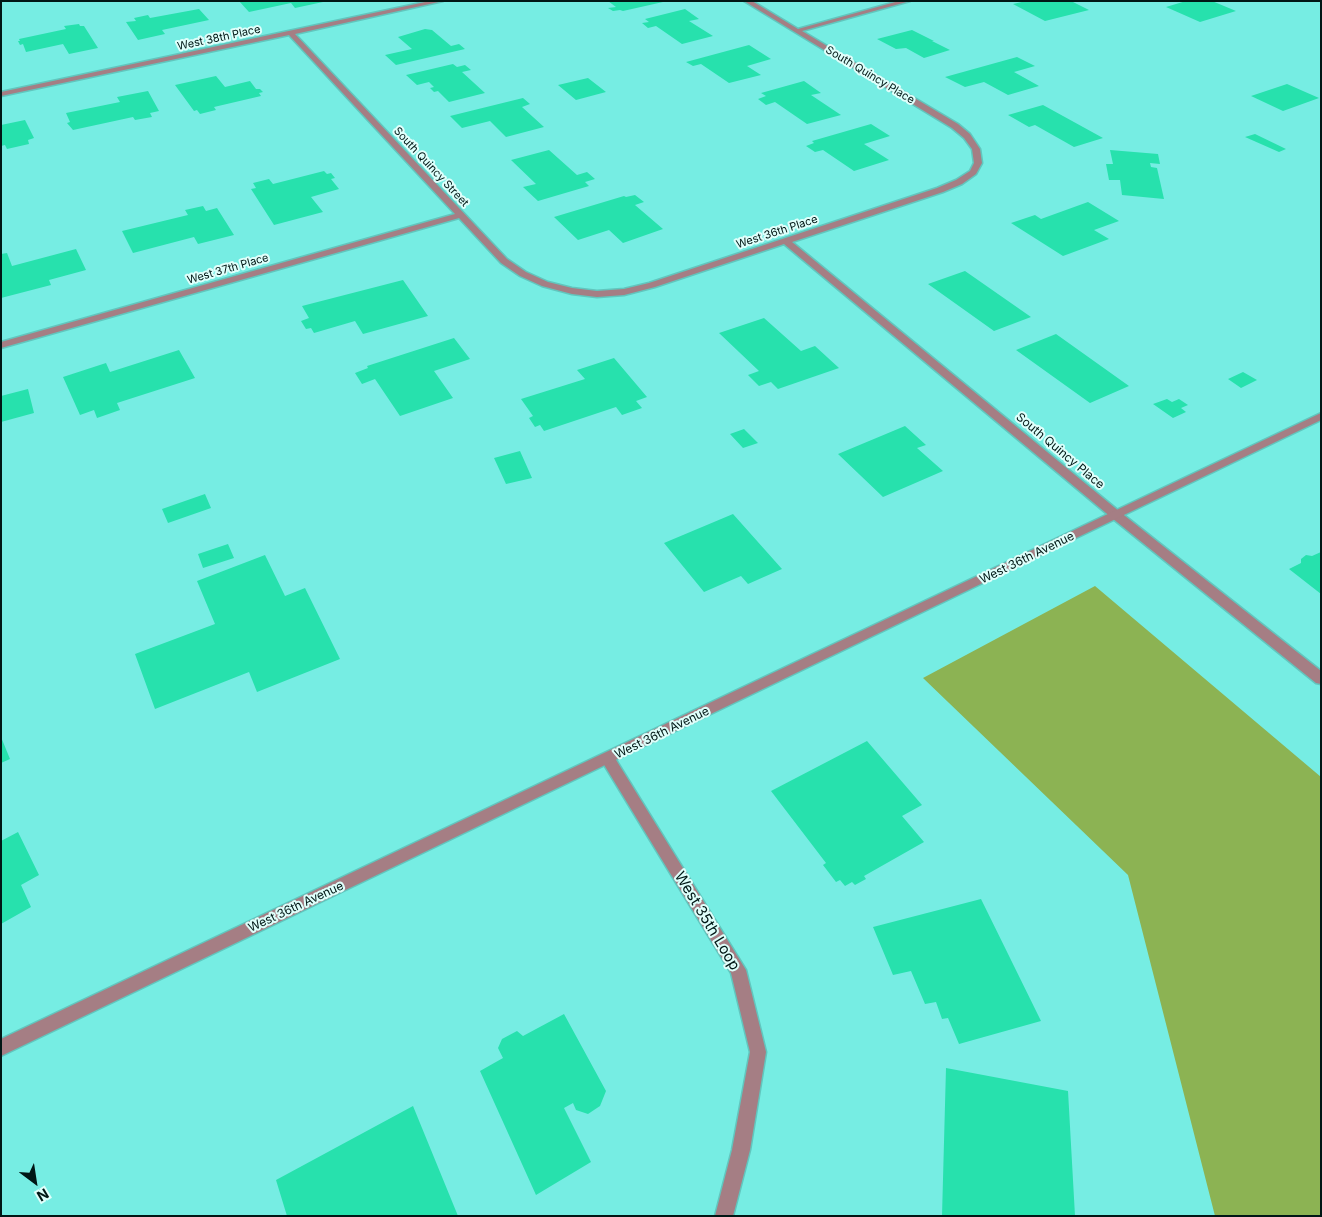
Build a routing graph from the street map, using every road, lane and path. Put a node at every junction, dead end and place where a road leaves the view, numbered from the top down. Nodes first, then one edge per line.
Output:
1 (440, 1) edge
2 (747, 1) edge
3 (907, 1) edge
4 (796, 31) junction
5 (291, 33) junction
6 (1, 94) edge
7 (978, 163) joint
8 (461, 215) junction
9 (786, 241) junction
10 (572, 291) joint
11 (1, 345) edge
12 (1321, 416) edge
13 (1116, 515) junction
14 (1321, 679) edge
15 (608, 759) junction
16 (1, 1048) edge
17 (724, 1216) edge

1 - 5 street, West 38th Place
2 - 4 street, South Quincy Place
3 - 4 street
4 - 7 street, South Quincy Place
5 - 6 street, West 38th Place
5 - 8 street, South Quincy Street
7 - 9 street, West 36th Place
8 - 10 street, South Quincy Street
8 - 11 street, West 37th Place
9 - 10 street, West 36th Place
9 - 13 street, South Quincy Place
12 - 13 street, West 36th Avenue
13 - 14 street, South Quincy Place
13 - 15 street, West 36th Avenue
15 - 16 street, West 36th Avenue
15 - 17 street, West 35th Loop

